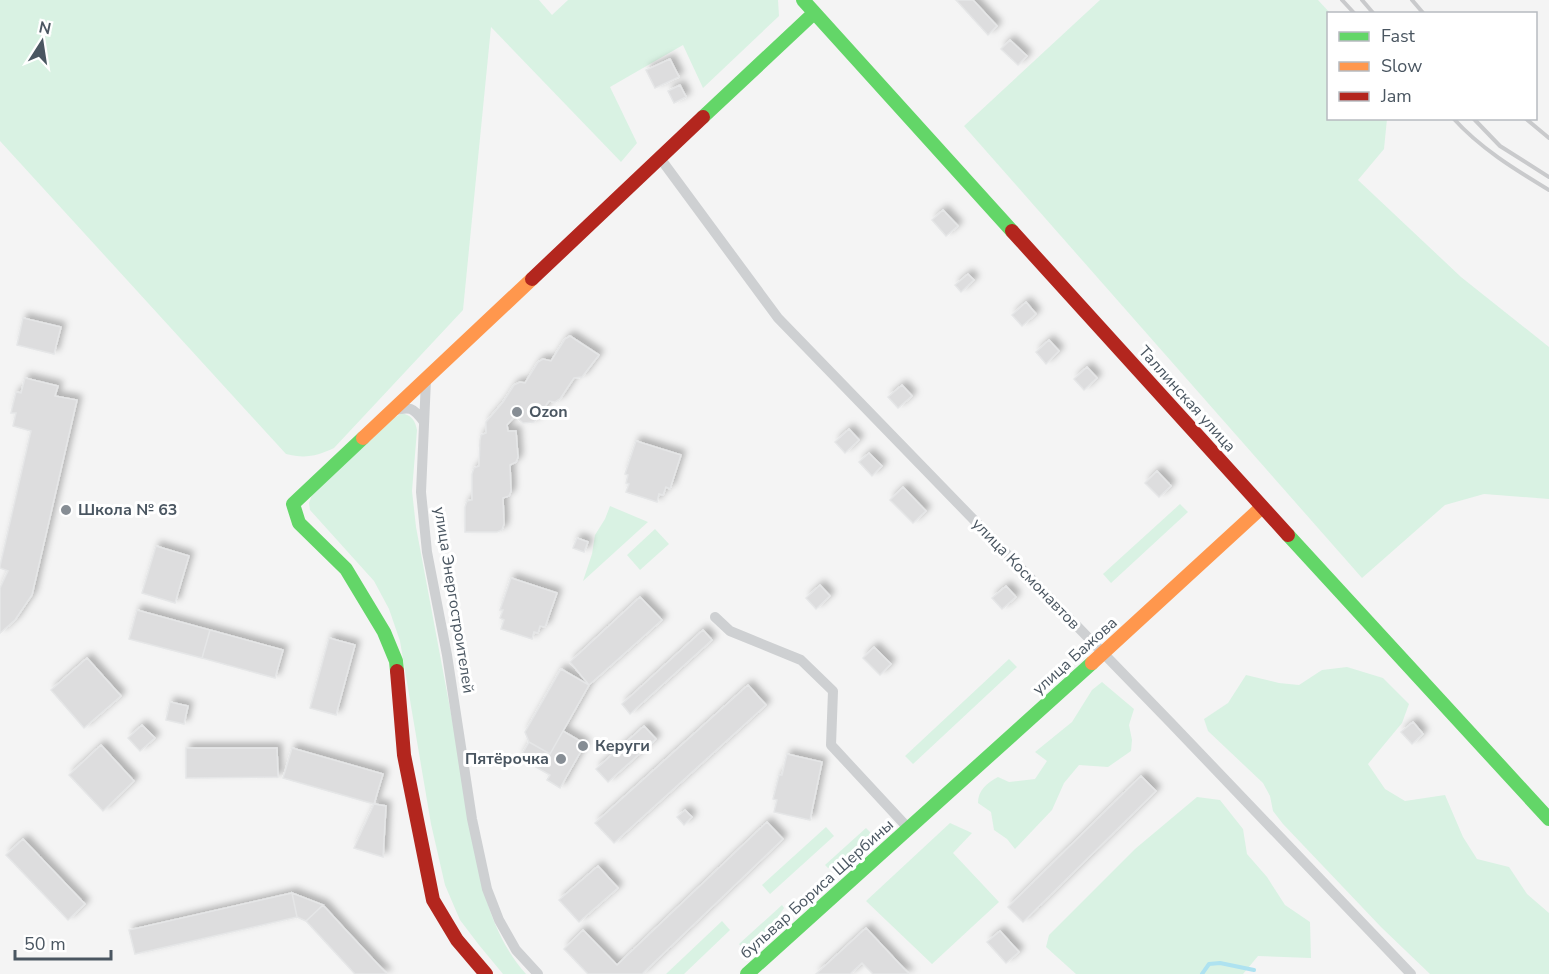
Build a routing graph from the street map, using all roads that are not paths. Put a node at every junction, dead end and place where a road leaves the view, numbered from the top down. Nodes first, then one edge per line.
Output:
1 (803, 0) edge
2 (814, 13) junction
3 (660, 158) junction
4 (426, 380) junction
5 (392, 411) junction
6 (424, 422) junction
7 (1262, 507) junction
8 (715, 617) dead end
9 (1103, 653) junction
10 (1549, 819) edge
11 (908, 828) junction
12 (486, 974) edge
13 (538, 974) edge
14 (747, 974) edge
15 (1411, 974) edge

1 - 2 street, Таллинская улица
2 - 3 street
2 - 7 street, Таллинская улица
3 - 4 street
3 - 9 street, улица Космонавтов
4 - 5 street
4 - 6 street, улица Энергостроителей
5 - 6 street
5 - 12 street
6 - 13 street, улица Энергостроителей
7 - 9 street, улица Бажова
7 - 10 street, Таллинская улица
8 - 11 street
9 - 11 street, улица Бажова
9 - 15 street, улица Космонавтов
11 - 14 street, бульвар Бориса Щербины

